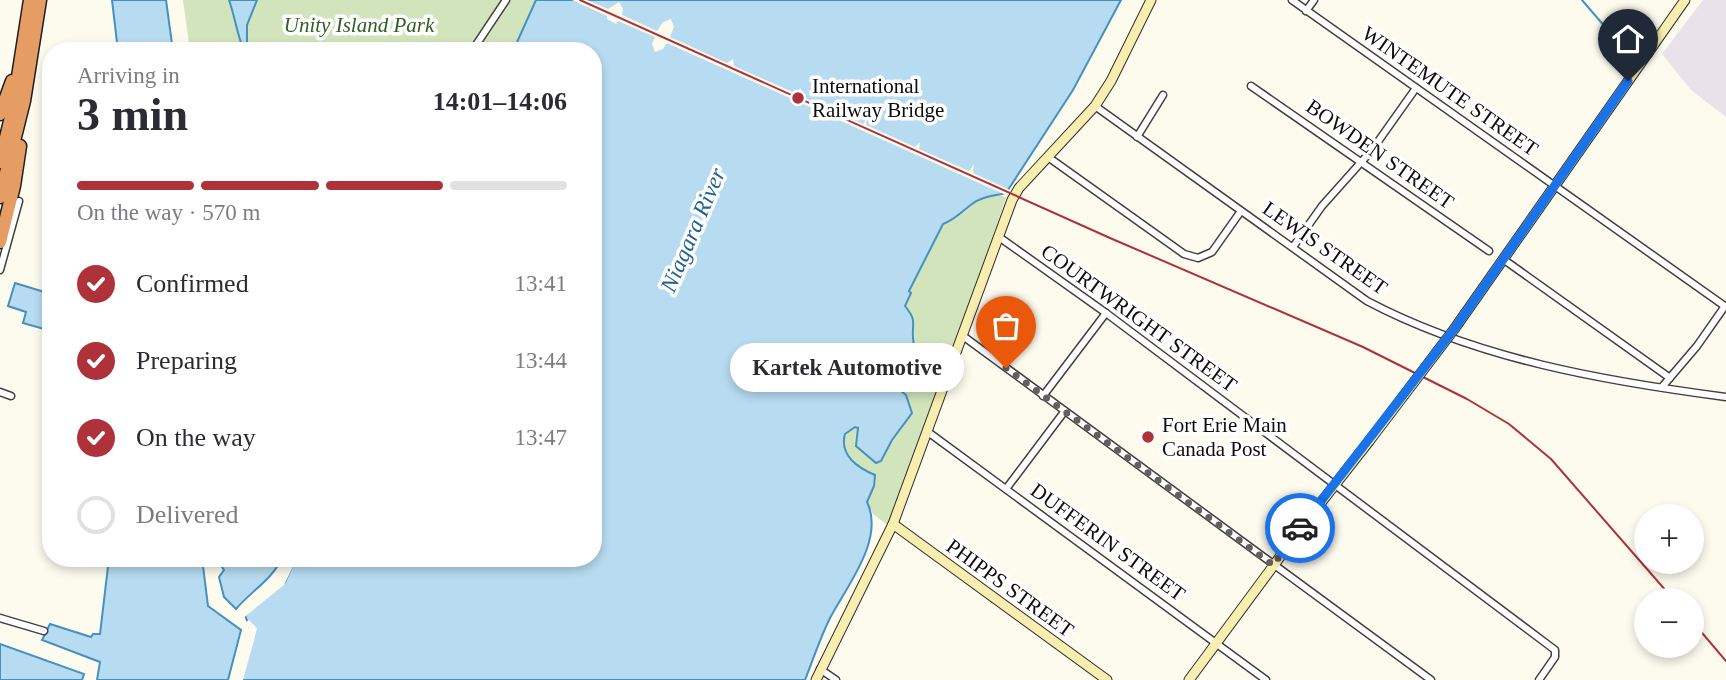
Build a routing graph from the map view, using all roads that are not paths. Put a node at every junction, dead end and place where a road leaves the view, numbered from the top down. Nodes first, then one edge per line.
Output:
1 (30, 0) edge
2 (40, 0) edge
3 (506, 0) edge
4 (1151, 0) edge
5 (1292, 0) edge
6 (1314, 0) edge
7 (1685, 0) edge
8 (1306, 10) junction
9 (478, 42) edge
10 (22, 54) junction
11 (1251, 86) dead end
12 (1416, 88) junction
13 (1163, 95) dead end
14 (1095, 106) junction
15 (22, 109) junction
16 (0, 114) edge
17 (1137, 136) junction
18 (1048, 157) junction
19 (0, 162) edge
20 (1362, 162) junction
21 (1553, 184) junction
22 (0, 197) edge
23 (19, 201) dead end
24 (1241, 211) junction
25 (999, 237) junction
26 (0, 242) edge
27 (1293, 247) junction
28 (1489, 251) dead end
29 (1503, 259) junction
30 (0, 270) edge
31 (1725, 307) edge
32 (1105, 313) junction
33 (963, 336) junction
34 (1670, 377) junction
35 (1662, 387) junction
36 (0, 392) edge
37 (11, 396) dead end
38 (1043, 396) junction
39 (1726, 397) edge
40 (1064, 412) junction
41 (928, 432) junction
42 (1335, 485) junction
43 (1006, 489) junction
44 (893, 524) junction
45 (1273, 565) junction
46 (0, 618) edge
47 (44, 631) dead end
48 (1216, 643) junction
49 (820, 670) junction
50 (816, 680) edge
51 (836, 680) edge
52 (1107, 680) edge
53 (1189, 680) edge
54 (1266, 680) edge
55 (1431, 680) edge
56 (1539, 680) edge

1 - 10 highway
2 - 15 highway
3 - 9 street
4 - 14 main road
5 - 8 street, WINTEMUTE STREET
6 - 8 street
7 - 21 main road
8 - 12 street, WINTEMUTE STREET
10 - 16 highway
10 - 19 highway
11 - 20 street, BOWDEN STREET
12 - 20 street
12 - 21 street, WINTEMUTE STREET
13 - 17 street
14 - 17 street, LEWIS STREET
14 - 18 main road
15 - 22 highway
15 - 26 highway
17 - 24 street, LEWIS STREET
18 - 24 street
18 - 25 main road
20 - 27 street
20 - 28 street, BOWDEN STREET
21 - 29 main road
21 - 31 street, WINTEMUTE STREET
23 - 30 street
24 - 27 street, LEWIS STREET
25 - 32 street, COURTWRIGHT STREET
25 - 33 main road
27 - 35 street, LEWIS STREET
29 - 34 street
29 - 42 main road, bridge
31 - 34 street
32 - 38 street
32 - 42 street, COURTWRIGHT STREET
33 - 38 street
33 - 41 main road
34 - 35 street
35 - 39 street, LEWIS STREET
36 - 37 street
38 - 40 street
40 - 43 street
40 - 45 street
41 - 43 street, DUFFERIN STREET
41 - 44 main road
42 - 45 main road
42 - 56 street, COURTWRIGHT STREET
43 - 48 street, DUFFERIN STREET
44 - 49 main road
44 - 52 main road, PHIPPS STREET
45 - 48 main road
45 - 55 street
46 - 47 street
48 - 53 main road
48 - 54 street, DUFFERIN STREET
49 - 50 main road
49 - 51 street

